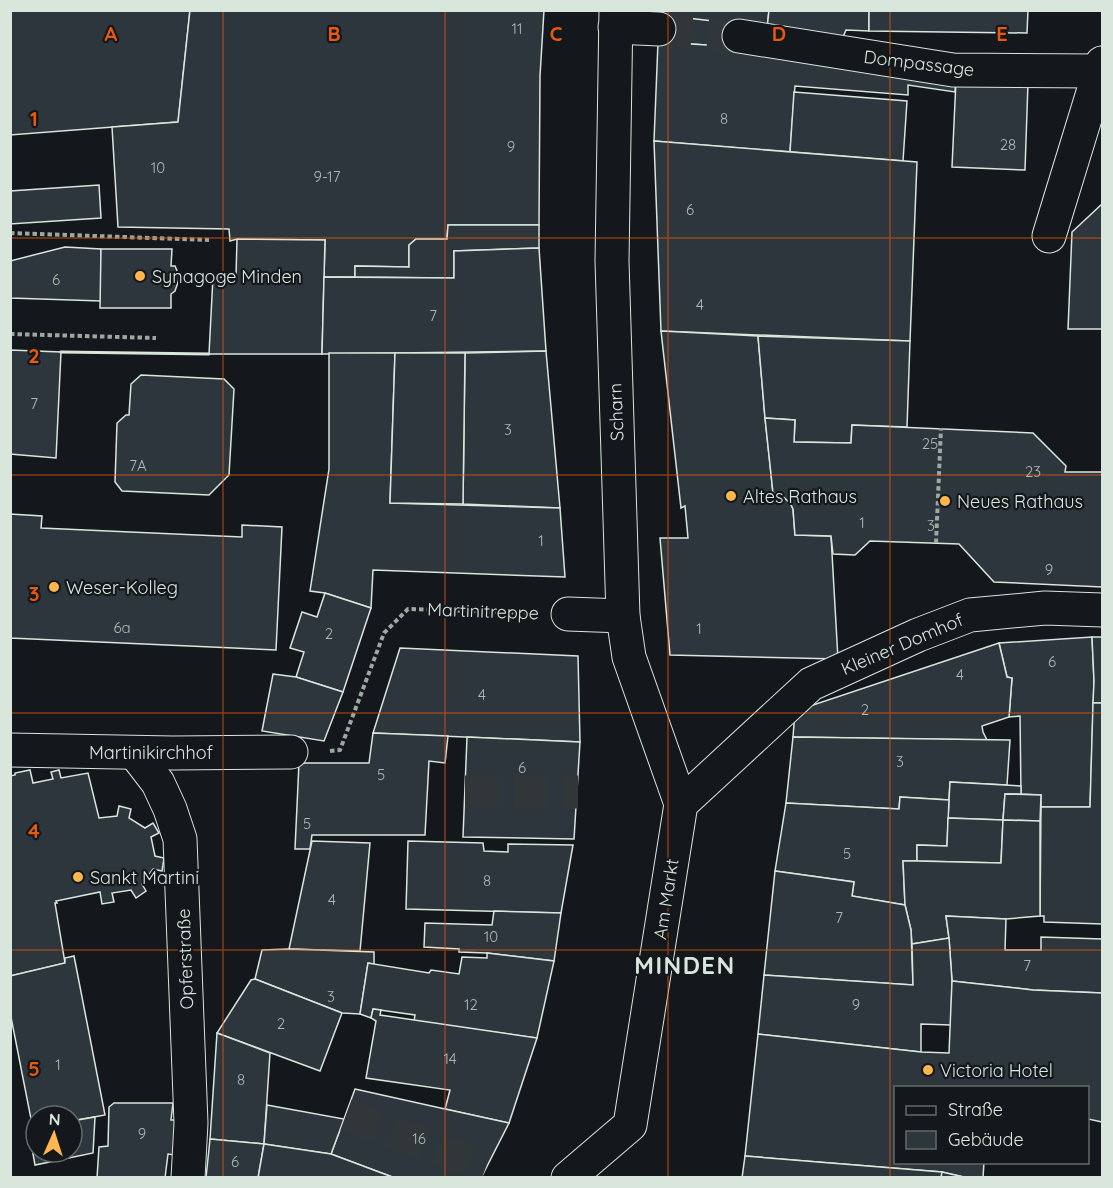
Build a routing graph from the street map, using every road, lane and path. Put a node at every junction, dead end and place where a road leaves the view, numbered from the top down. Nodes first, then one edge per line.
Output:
1 (616, 19) edge
2 (659, 29) tunnel mouth
3 (739, 36) tunnel mouth
4 (1101, 67) edge
5 (10, 233) edge
6 (1049, 236) dead end
7 (209, 240) dead end
8 (10, 334) edge
9 (156, 338) dead end
10 (941, 428) dead end
11 (936, 543) dead end
12 (1102, 610) edge
13 (568, 614) joint
14 (623, 616) junction
15 (10, 750) edge
16 (291, 752) joint
17 (135, 753) junction
18 (681, 804) junction
19 (188, 1178) edge
20 (568, 1178) edge

1 - 2 street
1 - 14 street, Scharn
3 - 4 street, Dompassage
4 - 6 street
5 - 7 path
8 - 9 path
10 - 11 path
12 - 18 street, Kleiner Domhof
13 - 14 street
13 - 16 path, Martinitreppe
14 - 18 street, Scharn
15 - 17 street, Martinikirchhof
16 - 17 street, Martinikirchhof
17 - 19 street, Opferstraße
18 - 20 street, Am Markt

